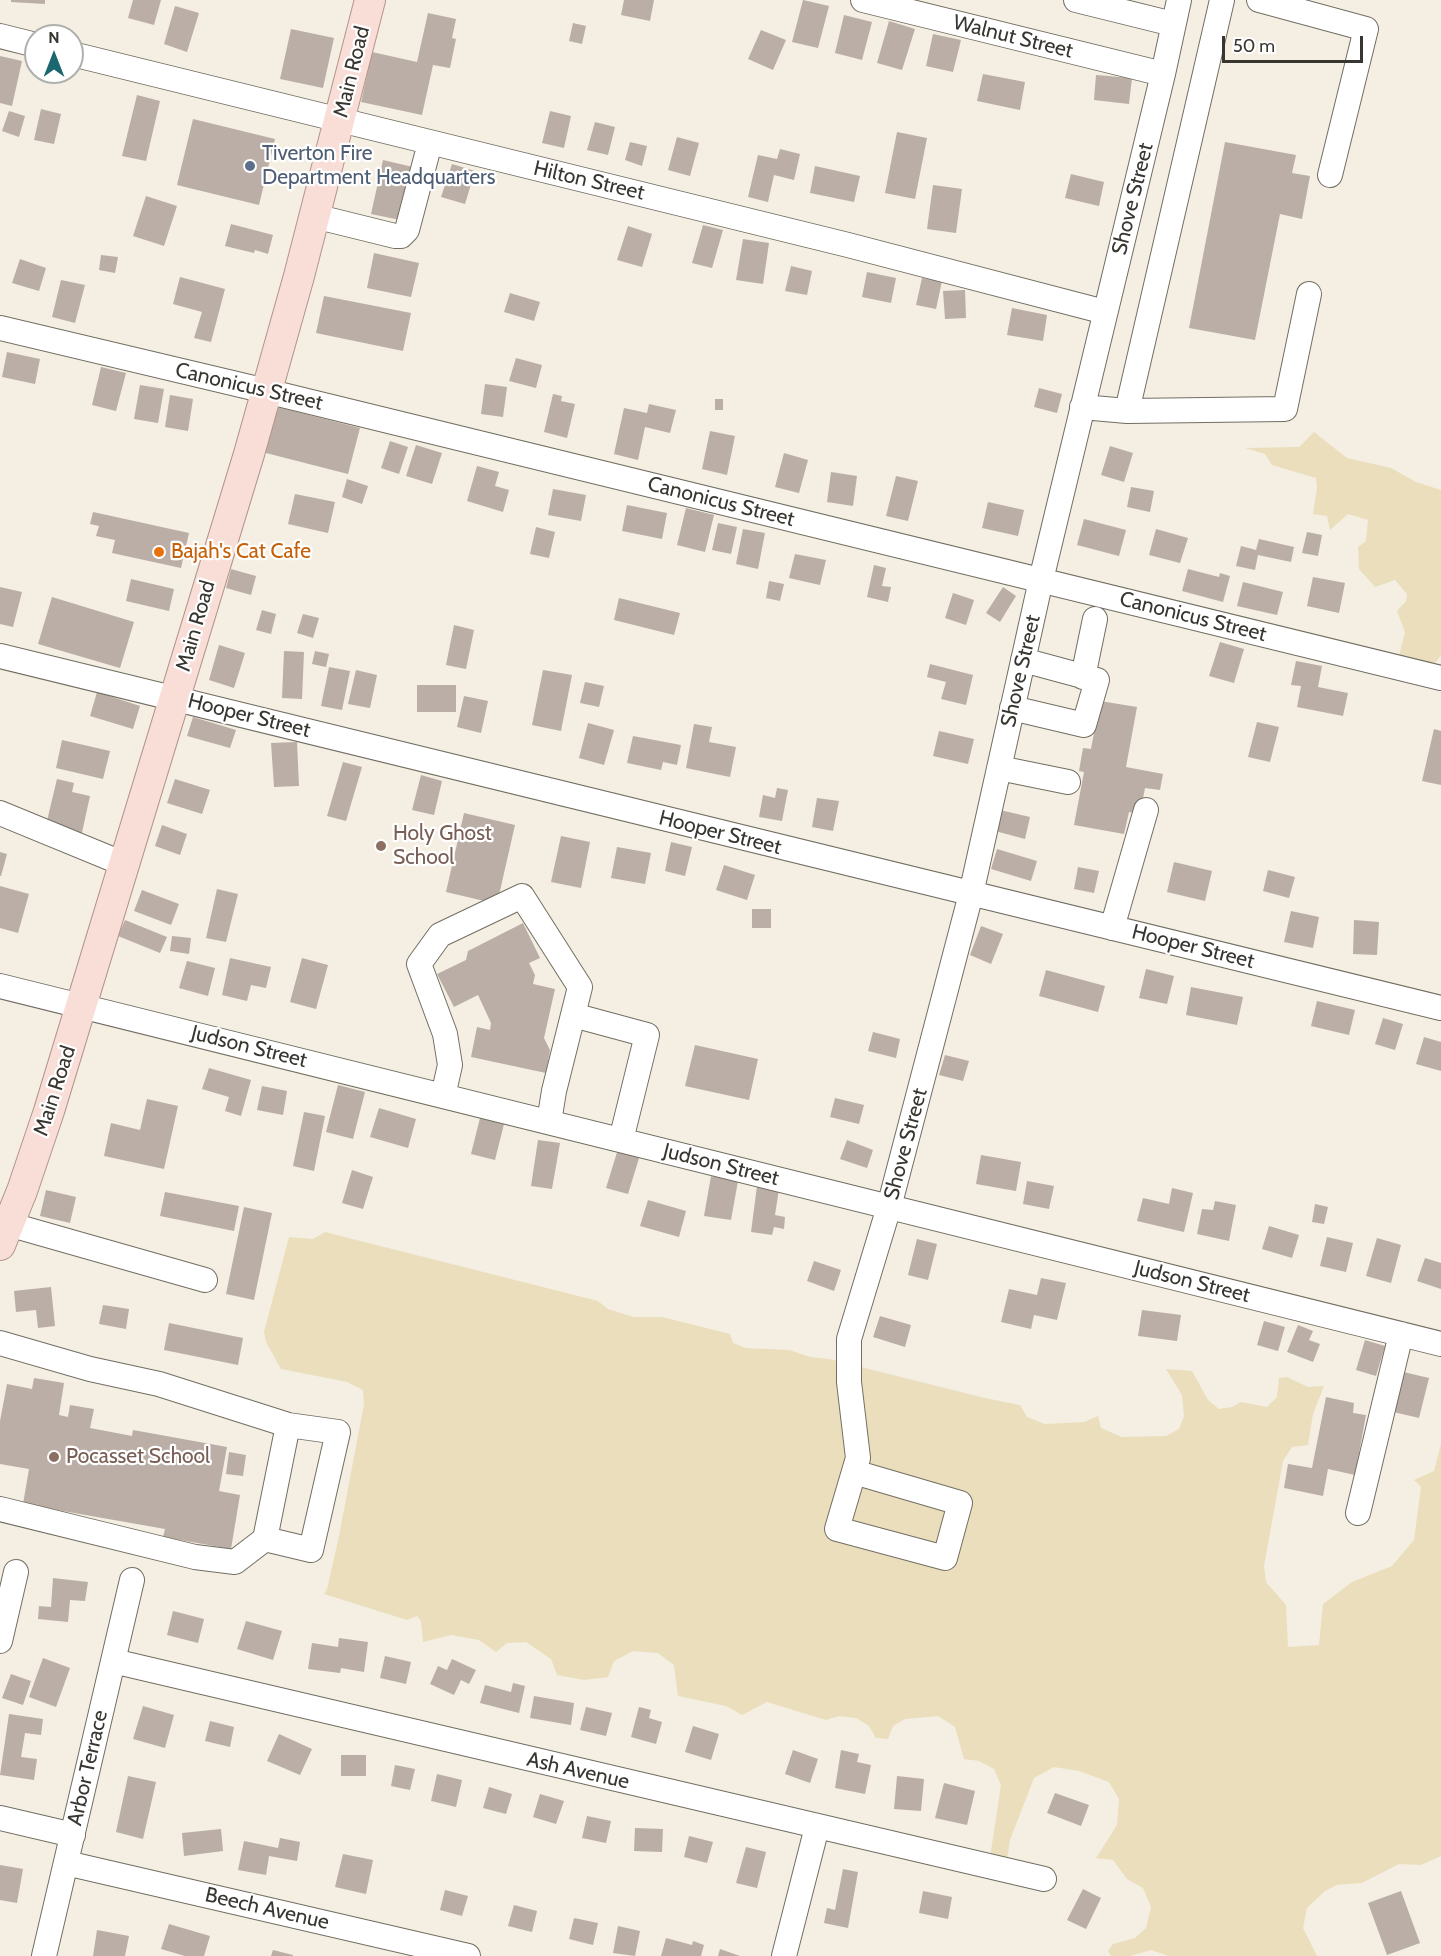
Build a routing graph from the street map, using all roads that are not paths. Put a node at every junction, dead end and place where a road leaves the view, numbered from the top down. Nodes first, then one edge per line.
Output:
1 (370, 0) edge
2 (863, 0) edge
3 (1076, 0) edge
4 (1179, 0) edge
5 (1222, 0) edge
6 (1259, 0) edge
7 (922, 7) edge
8 (1173, 24) junction
9 (0, 36) edge
10 (24, 42) edge
11 (84, 57) edge
12 (1163, 74) junction
13 (340, 121) junction
14 (430, 143) junction
15 (1330, 175) dead end
16 (314, 216) junction
17 (1309, 294) dead end
18 (1105, 312) junction
19 (0, 328) edge
20 (267, 391) junction
21 (1082, 407) junction
22 (1127, 411) junction
23 (1041, 580) junction
24 (1095, 619) dead end
25 (0, 656) edge
26 (1023, 660) junction
27 (1083, 677) junction
28 (1441, 678) edge
29 (175, 698) junction
30 (1012, 708) junction
31 (999, 768) junction
32 (1068, 782) dead end
33 (1146, 810) dead end
34 (0, 813) edge
35 (124, 864) junction
36 (971, 894) junction
37 (1112, 928) junction
38 (0, 986) edge
39 (81, 1005) junction
40 (1441, 1008) edge
41 (573, 1015) junction
42 (443, 1096) junction
43 (549, 1122) junction
44 (621, 1140) junction
45 (889, 1207) junction
46 (4, 1234) edge
47 (205, 1280) dead end
48 (1401, 1334) junction
49 (0, 1343) edge
50 (1441, 1344) edge
51 (288, 1425) junction
52 (854, 1472) junction
53 (0, 1509) edge
54 (1358, 1513) dead end
55 (265, 1539) junction
56 (16, 1572) dead end
57 (132, 1580) dead end
58 (0, 1641) edge
59 (113, 1661) junction
60 (0, 1818) edge
61 (817, 1827) junction
62 (72, 1835) junction
63 (66, 1863) junction
64 (1044, 1879) dead end
65 (44, 1956) edge
66 (468, 1956) edge
67 (784, 1956) edge

1 - 13 main road, Main Road
2 - 7 street, Walnut Street
3 - 8 street
4 - 8 street, Shove Street
5 - 22 street
6 - 15 street
7 - 12 street, Walnut Street
8 - 12 street, Shove Street
9 - 10 street
11 - 13 street, Hilton Street
12 - 18 street, Shove Street
13 - 14 street, Hilton Street
13 - 16 main road, Main Road
14 - 16 street
14 - 18 street, Hilton Street
16 - 20 main road, Main Road
17 - 22 street
18 - 21 street, Shove Street
19 - 20 street, Canonicus Street
20 - 23 street, Canonicus Street
20 - 29 main road, Main Road
21 - 22 street
21 - 23 street, Shove Street
23 - 26 street, Shove Street
23 - 28 street, Canonicus Street
24 - 27 street
25 - 29 street, Hooper Street
26 - 27 street
26 - 30 street, Shove Street
27 - 30 street
29 - 35 main road, Main Road
29 - 36 street, Hooper Street
30 - 31 street, Shove Street
31 - 32 street
31 - 36 street, Shove Street
33 - 37 street
34 - 35 street
35 - 39 main road, Main Road
36 - 37 street, Hooper Street
36 - 45 street, Shove Street
37 - 40 street, Hooper Street
38 - 39 street, Judson Street
39 - 42 street, Judson Street
39 - 46 main road, Main Road
41 - 42 street
41 - 43 street
41 - 44 street
42 - 43 street, Judson Street
43 - 44 street, Judson Street
44 - 45 street, Judson Street
45 - 48 street, Judson Street
45 - 52 street, Shove Street
46 - 47 street
48 - 50 street, Judson Street
48 - 54 street
49 - 51 street
51 - 55 street
51 - 55 street
52 - 52 street, Shove Street
53 - 55 street
56 - 58 street
57 - 59 street, Arbor Terrace
59 - 61 street, Ash Avenue
59 - 62 street, Arbor Terrace
60 - 62 street
61 - 64 street, Ash Avenue
61 - 67 street
62 - 63 street, Arbor Terrace
63 - 65 street, Arbor Terrace
63 - 66 street, Beech Avenue

